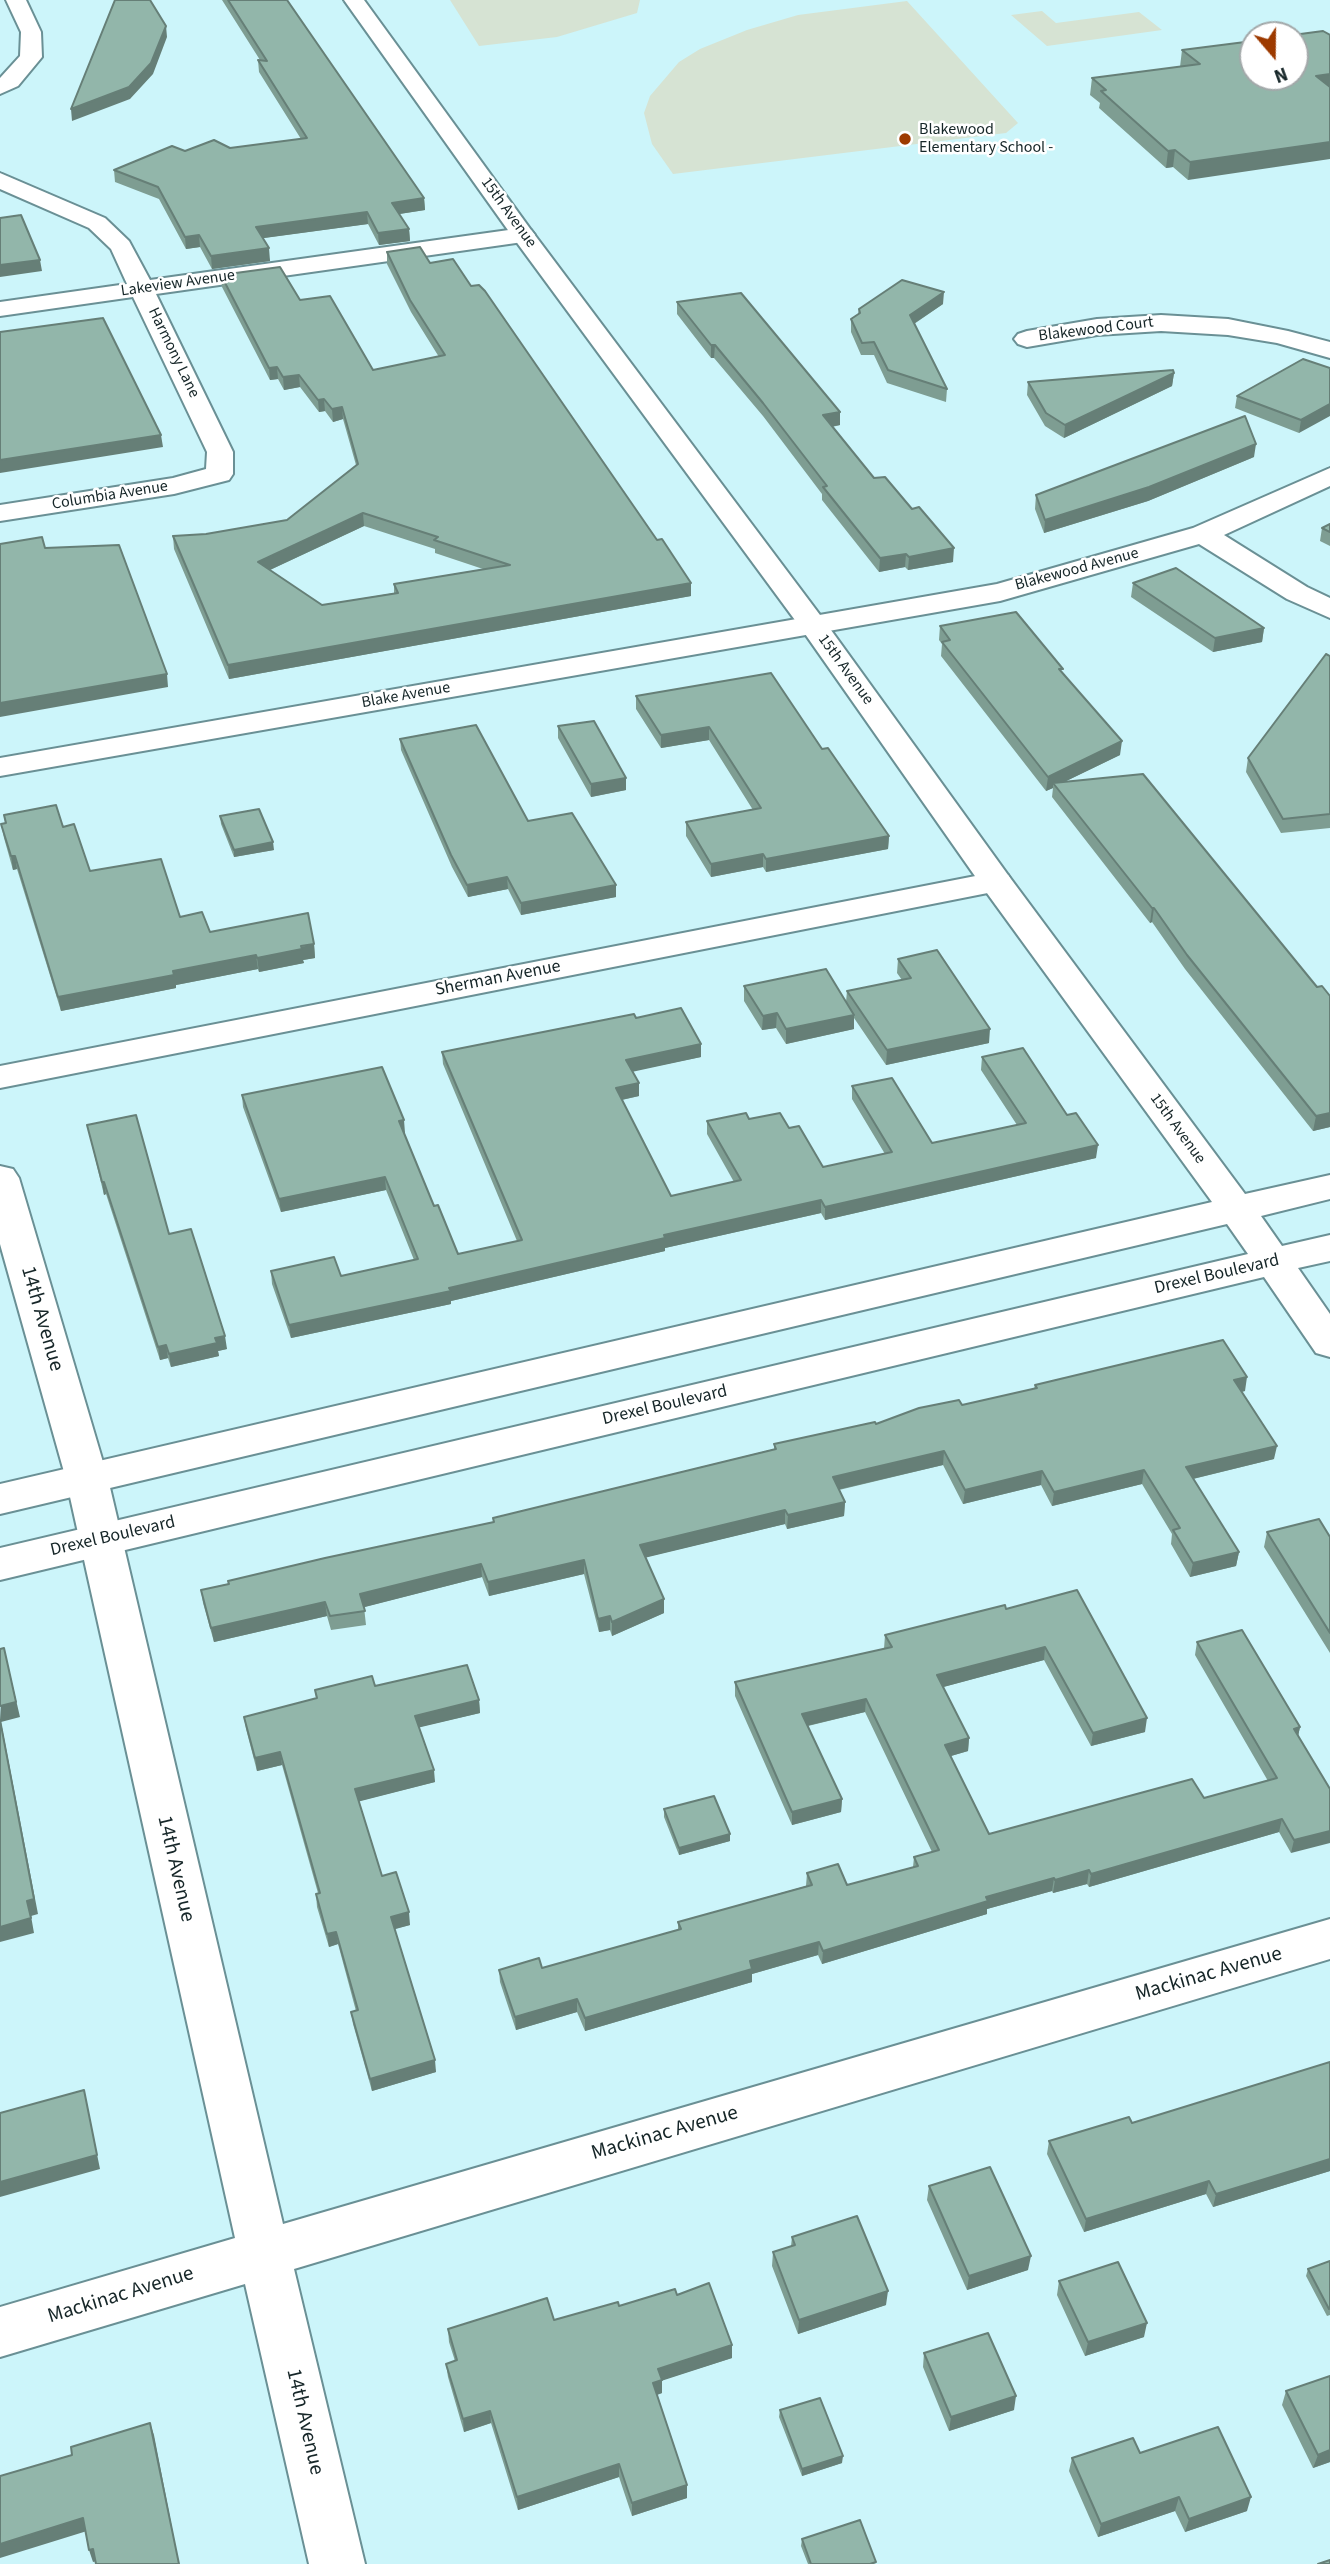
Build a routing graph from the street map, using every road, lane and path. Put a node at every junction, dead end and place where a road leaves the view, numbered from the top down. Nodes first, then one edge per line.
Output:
1 (16, 0) edge
2 (354, 0) edge
3 (0, 87) edge
4 (0, 180) edge
5 (523, 234) junction
6 (142, 289) junction
7 (0, 309) edge
8 (1027, 338) dead end
9 (1330, 350) edge
10 (219, 474) joint
11 (1330, 477) edge
12 (0, 513) edge
13 (1203, 534) junction
14 (1330, 609) edge
15 (813, 625) junction
16 (0, 767) edge
17 (996, 882) junction
18 (0, 1077) edge
19 (0, 1178) edge
20 (1330, 1187) edge
21 (1237, 1210) junction
22 (1330, 1248) edge
23 (1274, 1262) junction
24 (1330, 1343) edge
25 (87, 1479) junction
26 (0, 1499) edge
27 (102, 1540) junction
28 (0, 1564) edge
29 (1330, 1939) edge
30 (264, 2253) junction
31 (0, 2332) edge
32 (337, 2564) edge

1 - 3 street
2 - 5 street, 15th Avenue
4 - 6 street, Harmony Lane
5 - 6 street, Lakeview Avenue
5 - 15 street, 15th Avenue
6 - 7 street, Lakeview Avenue
6 - 10 street, Harmony Lane
8 - 9 street, Blakewood Court
10 - 12 street, Columbia Avenue
11 - 13 street, Blakewood Avenue
13 - 14 street
13 - 15 street, Blakewood Avenue
15 - 16 street, Blake Avenue
15 - 17 street, 15th Avenue
17 - 18 street, Sherman Avenue
17 - 21 street, 15th Avenue
19 - 25 street, 14th Avenue
20 - 21 street
21 - 23 street, 15th Avenue
21 - 25 street
22 - 23 street, Drexel Boulevard
23 - 24 street, 15th Avenue
23 - 27 street, Drexel Boulevard
25 - 26 street
25 - 27 street, 14th Avenue
27 - 28 street, Drexel Boulevard
27 - 30 street, 14th Avenue
29 - 30 street, Mackinac Avenue
30 - 31 street, Mackinac Avenue
30 - 32 street, 14th Avenue

